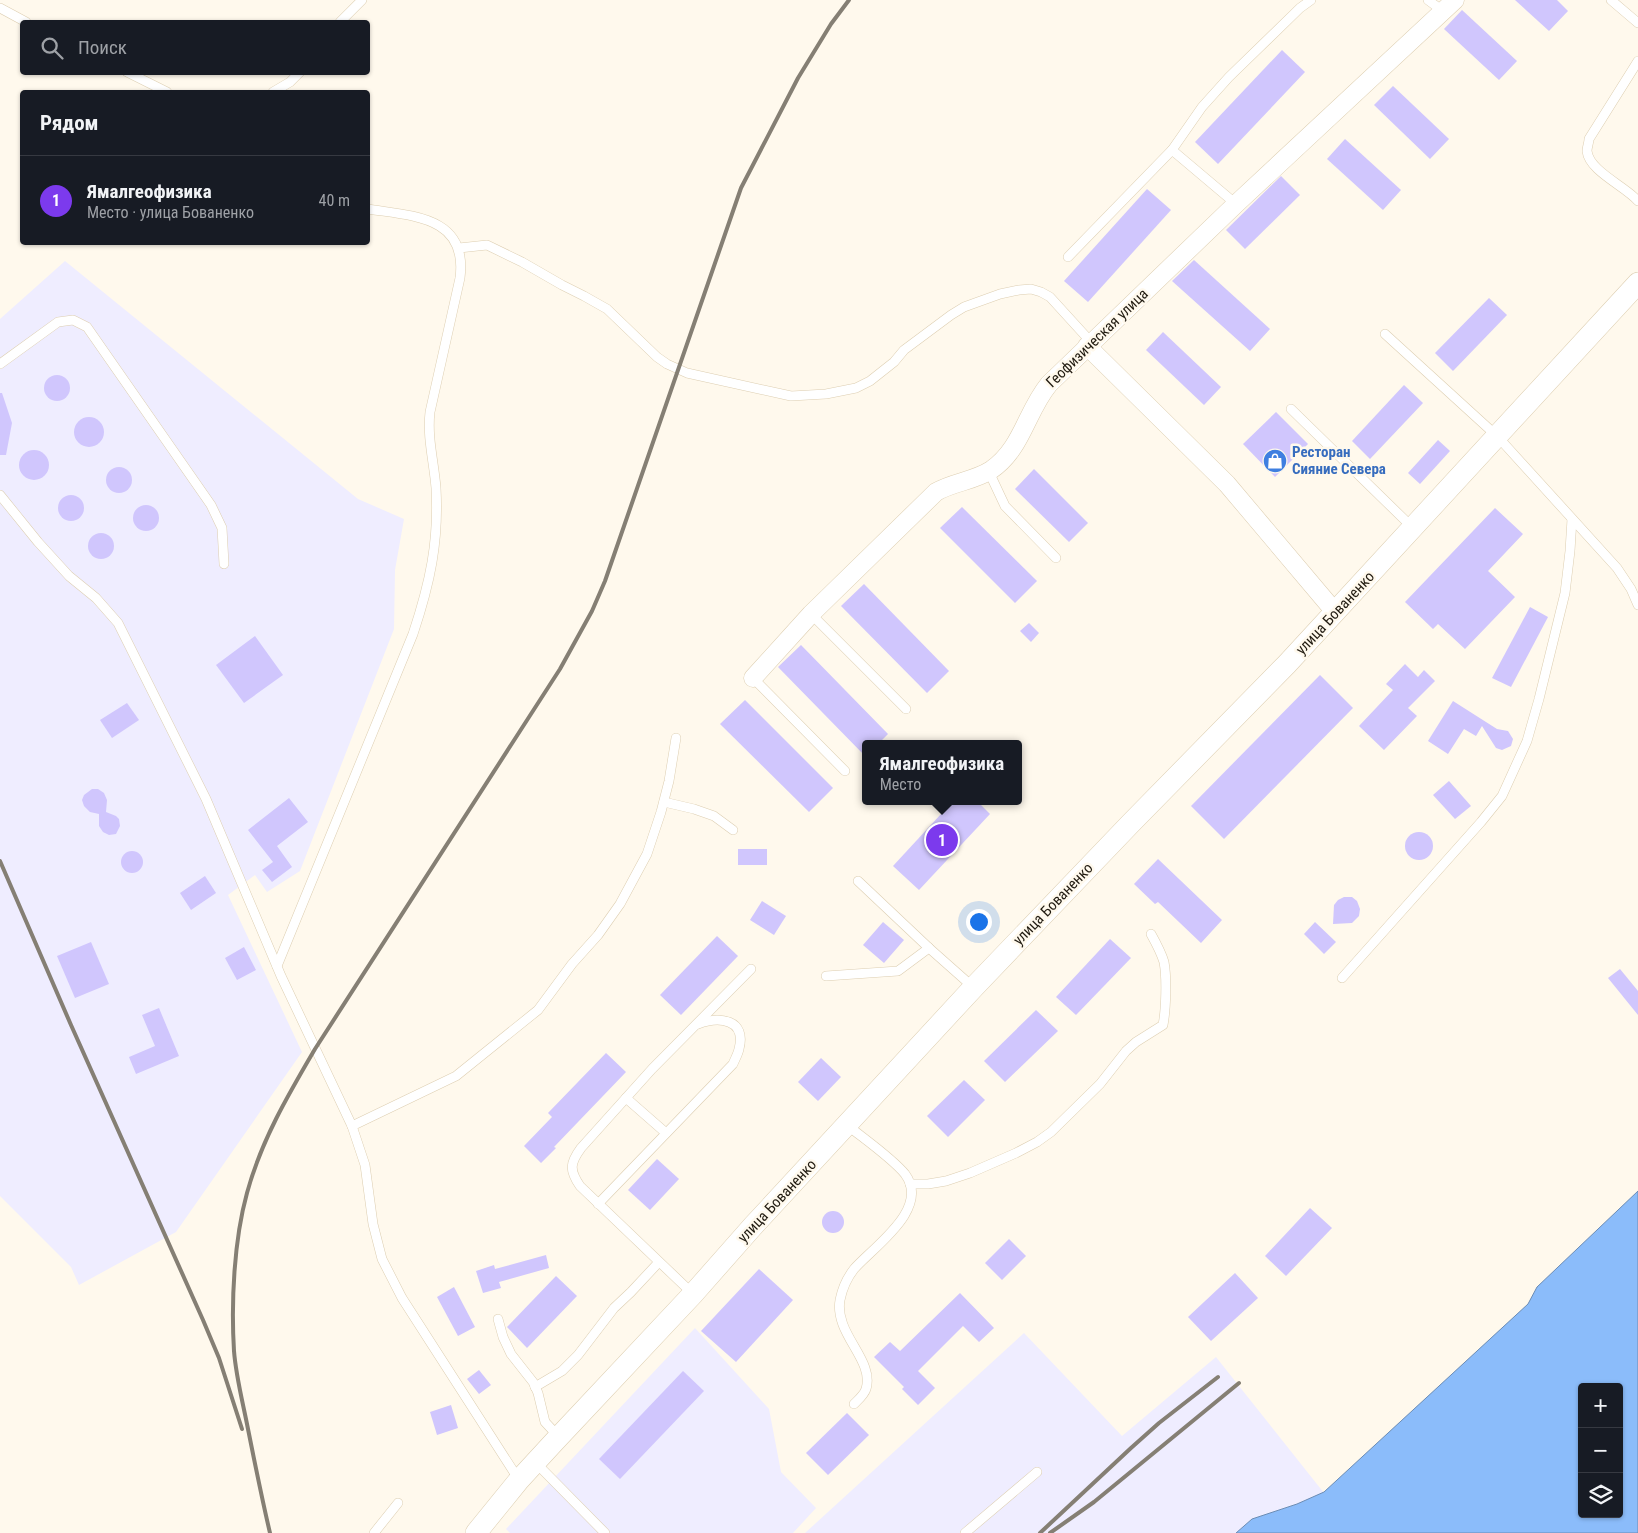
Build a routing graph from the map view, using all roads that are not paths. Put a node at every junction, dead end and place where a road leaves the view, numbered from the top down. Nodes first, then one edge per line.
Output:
1 (362, 0) edge
2 (1311, 0) edge
3 (1428, 0) edge
4 (1611, 0) edge
5 (1449, 6) edge
6 (0, 8) edge
7 (22, 20) edge
8 (342, 20) edge
9 (1638, 23) edge
10 (1638, 61) edge
11 (133, 75) edge
12 (296, 75) edge
13 (163, 90) edge
14 (276, 90) edge
15 (1172, 150) junction
16 (1638, 201) edge
17 (1236, 204) junction
18 (370, 209) edge
19 (459, 248) junction
20 (1068, 257) dead end
21 (1638, 283) edge
22 (1385, 334) dead end
23 (1089, 344) junction
24 (0, 364) edge
25 (1291, 409) dead end
26 (1498, 436) junction
27 (989, 472) junction
28 (0, 495) edge
29 (1572, 519) junction
30 (1414, 528) junction
31 (1056, 558) dead end
32 (224, 564) dead end
33 (1638, 605) edge
34 (1335, 612) junction
35 (811, 614) junction
36 (753, 678) joint
37 (906, 709) dead end
38 (676, 738) dead end
39 (845, 771) dead end
40 (664, 802) junction
41 (733, 830) dead end
42 (858, 881) dead end
43 (1151, 934) dead end
44 (929, 948) junction
45 (277, 966) junction
46 (752, 969) dead end
47 (826, 976) dead end
48 (1342, 978) dead end
49 (974, 988) junction
50 (696, 1025) junction
51 (626, 1098) junction
52 (847, 1125) junction
53 (352, 1126) junction
54 (666, 1133) junction
55 (910, 1184) junction
56 (598, 1204) junction
57 (659, 1262) junction
58 (693, 1294) junction
59 (498, 1319) dead end
60 (535, 1387) junction
61 (854, 1404) dead end
62 (559, 1437) junction
63 (536, 1463) junction
64 (1037, 1472) dead end
65 (519, 1480) junction
66 (398, 1503) dead end
67 (374, 1533) edge
68 (476, 1533) edge
69 (605, 1533) edge
70 (966, 1533) edge

1 - 8 lane
2 - 15 lane
3 - 5 lane
4 - 9 lane
5 - 17 street, Геофизическая улица
6 - 7 lane
10 - 16 lane
11 - 13 lane
12 - 14 lane
15 - 17 lane
15 - 20 lane
17 - 23 street, Геофизическая улица
18 - 19 lane
19 - 23 lane
19 - 45 lane
21 - 26 street, улица Бованенко
22 - 26 lane
23 - 27 street, Геофизическая улица
23 - 34 street
24 - 32 lane
25 - 30 lane
26 - 29 lane
26 - 30 street, улица Бованенко
27 - 31 lane
27 - 35 street, Геофизическая улица
28 - 45 lane
29 - 33 lane
29 - 48 lane
30 - 34 street, улица Бованенко
34 - 49 street, улица Бованенко
35 - 36 street, Геофизическая улица
35 - 37 lane
36 - 39 lane
38 - 40 lane
40 - 41 lane
40 - 53 lane
42 - 44 lane
43 - 55 lane
44 - 47 lane
44 - 49 lane
45 - 53 lane
46 - 50 lane
49 - 52 street, улица Бованенко
50 - 51 lane
50 - 54 lane
51 - 54 lane
51 - 56 lane
52 - 55 lane
52 - 58 street, улица Бованенко
53 - 65 lane
54 - 56 lane
55 - 61 lane
56 - 57 lane
57 - 58 lane
57 - 60 lane
58 - 62 street, улица Бованенко
59 - 60 lane
60 - 62 lane
62 - 63 street, улица Бованенко
63 - 65 street, улица Бованенко
63 - 69 lane
64 - 70 lane
65 - 68 street, улица Бованенко
66 - 67 lane

